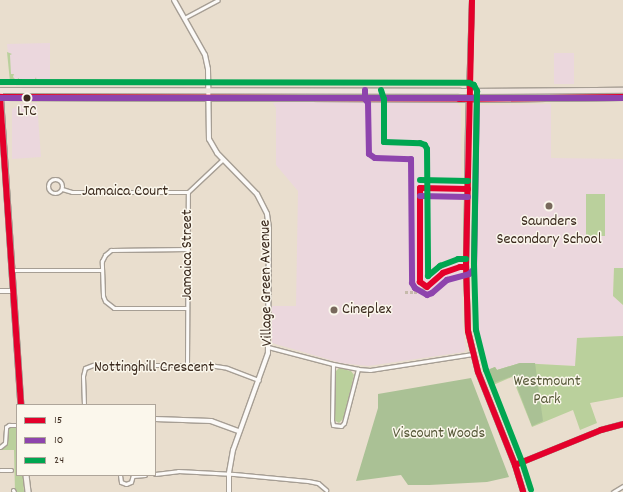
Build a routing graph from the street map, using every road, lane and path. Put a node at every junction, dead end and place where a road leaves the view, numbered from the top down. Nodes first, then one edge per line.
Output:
1 (174, 0) edge
2 (218, 0) edge
3 (472, 0) edge
4 (184, 18) junction
5 (0, 90) edge
6 (208, 90) junction
7 (623, 90) edge
8 (469, 91) junction
9 (0, 97) edge
10 (208, 97) junction
11 (623, 97) edge
12 (468, 98) junction
13 (223, 159) junction
14 (62, 189) junction
15 (188, 192) junction
16 (188, 249) junction
17 (11, 270) junction
18 (102, 270) junction
19 (0, 291) edge
20 (12, 291) junction
21 (187, 308) junction
22 (268, 347) junction
23 (473, 354) junction
24 (333, 364) junction
25 (187, 365) junction
26 (358, 369) junction
27 (259, 380) junction
28 (21, 404) edge
29 (84, 404) edge
30 (156, 419) edge
31 (623, 424) edge
32 (16, 425) edge
33 (240, 431) junction
34 (0, 448) edge
35 (515, 465) junction
36 (0, 470) edge
37 (11, 470) dead end
38 (229, 473) junction
39 (156, 474) edge
40 (26, 476) edge
41 (120, 476) edge
42 (133, 476) edge
43 (623, 486) edge
44 (326, 490) dead end
45 (28, 492) edge
46 (229, 492) edge
47 (523, 492) edge
48 (613, 492) edge

1 - 4 street, Village Green Avenue
2 - 4 street
3 - 8 street
4 - 6 street, Village Green Avenue
5 - 6 main road
5 - 9 main road
6 - 8 main road
6 - 10 street, Village Green Avenue
7 - 8 main road
8 - 12 street
9 - 10 main road
9 - 17 main road
10 - 12 main road
10 - 13 street, Village Green Avenue
11 - 12 main road
12 - 23 street
13 - 15 street, Jamaica Street
13 - 22 street, Village Green Avenue
14 - 14 street, Jamaica Court
14 - 15 street, Jamaica Court
15 - 16 street, Jamaica Street
16 - 18 street
16 - 21 street, Jamaica Street
17 - 18 street
17 - 20 main road
18 - 21 street
19 - 20 street
20 - 28 main road
21 - 25 street, Jamaica Street
22 - 24 street
22 - 27 street, Village Green Avenue
23 - 26 street
23 - 35 street
24 - 26 street
24 - 26 street
25 - 27 street, Nottinghill Crescent
25 - 29 street, Nottinghill Crescent
27 - 33 street, Village Green Avenue
30 - 33 street
31 - 35 street
32 - 34 street
33 - 38 street, Village Green Avenue
35 - 47 street
36 - 37 street
38 - 39 street
38 - 44 street
38 - 46 street, Village Green Avenue
40 - 45 main road
41 - 42 street
43 - 48 street

